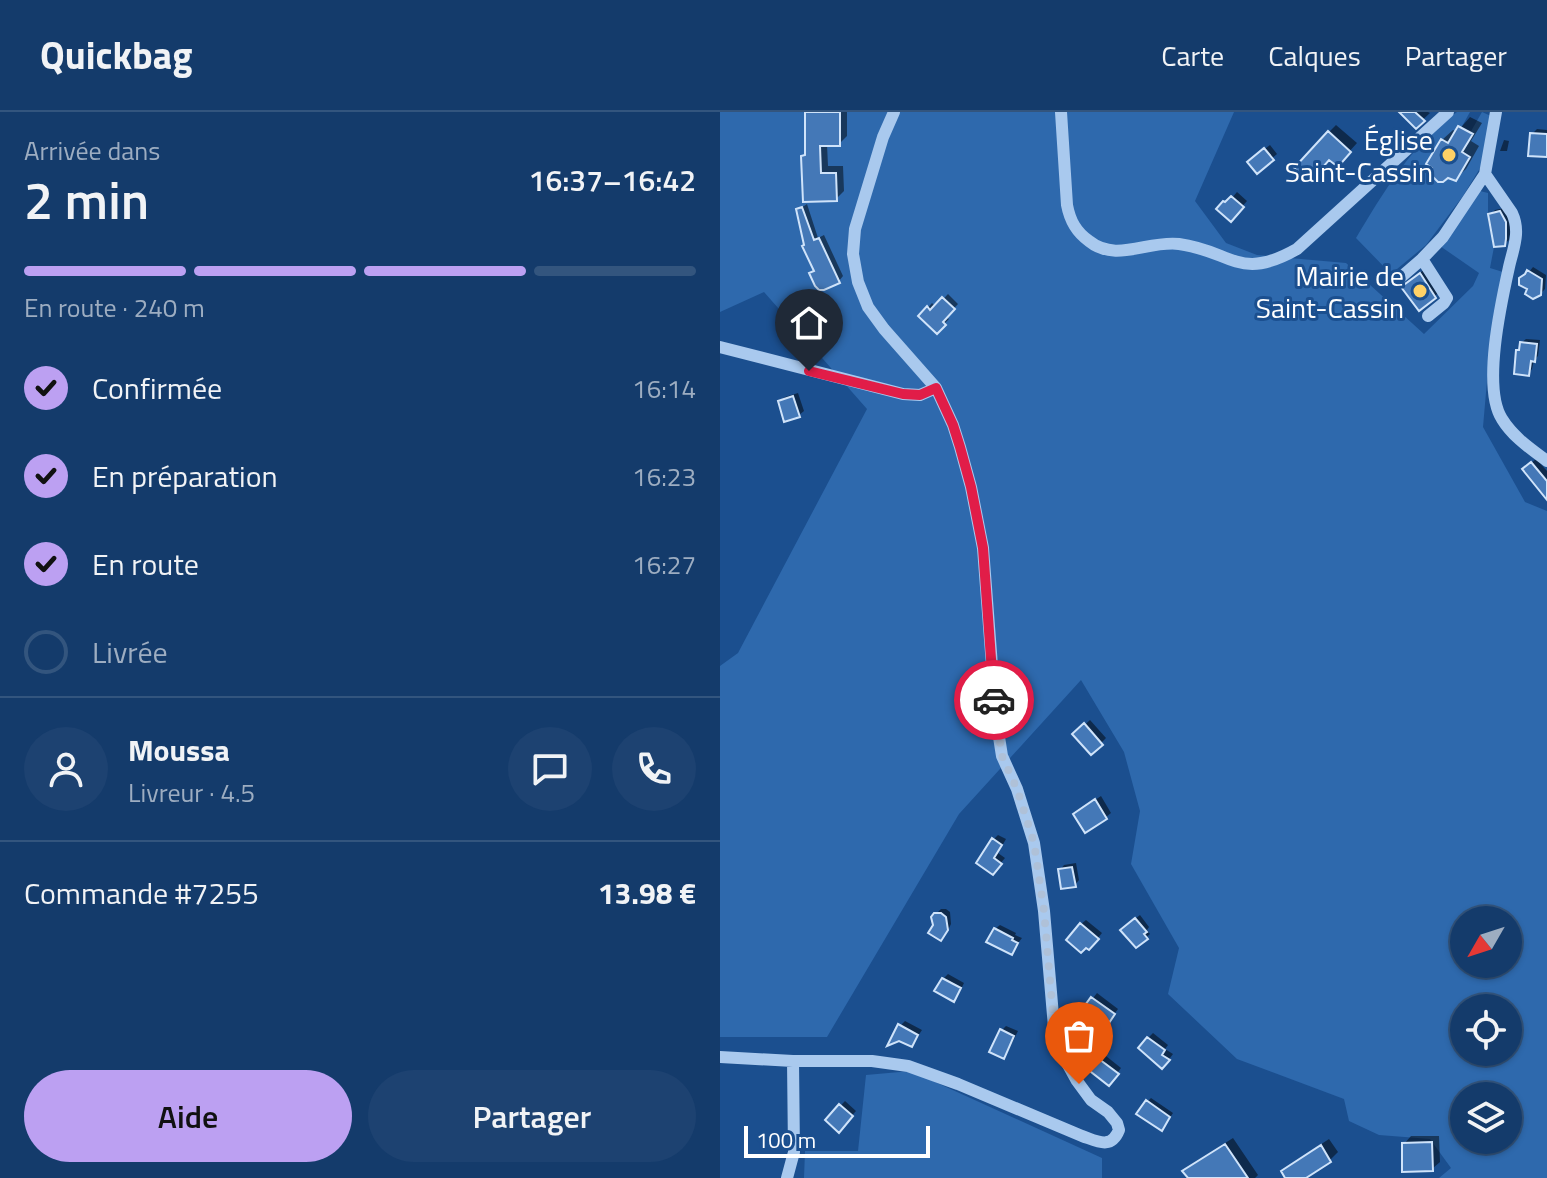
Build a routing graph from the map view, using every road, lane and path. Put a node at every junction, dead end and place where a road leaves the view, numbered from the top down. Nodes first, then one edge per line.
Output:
1 (894, 112) edge
2 (1061, 112) edge
3 (1448, 112) edge
4 (1496, 112) edge
5 (1485, 174) junction
6 (1422, 259) junction
7 (1400, 278) dead end
8 (1428, 316) dead end
9 (720, 347) edge
10 (936, 388) junction
11 (1547, 461) edge
12 (720, 1057) edge
13 (793, 1061) junction
14 (787, 1178) edge

1 - 10 street
2 - 3 street
4 - 5 street
5 - 6 street
5 - 11 street
6 - 7 street
6 - 8 street
9 - 10 street
10 - 13 street
12 - 13 street
13 - 14 street

